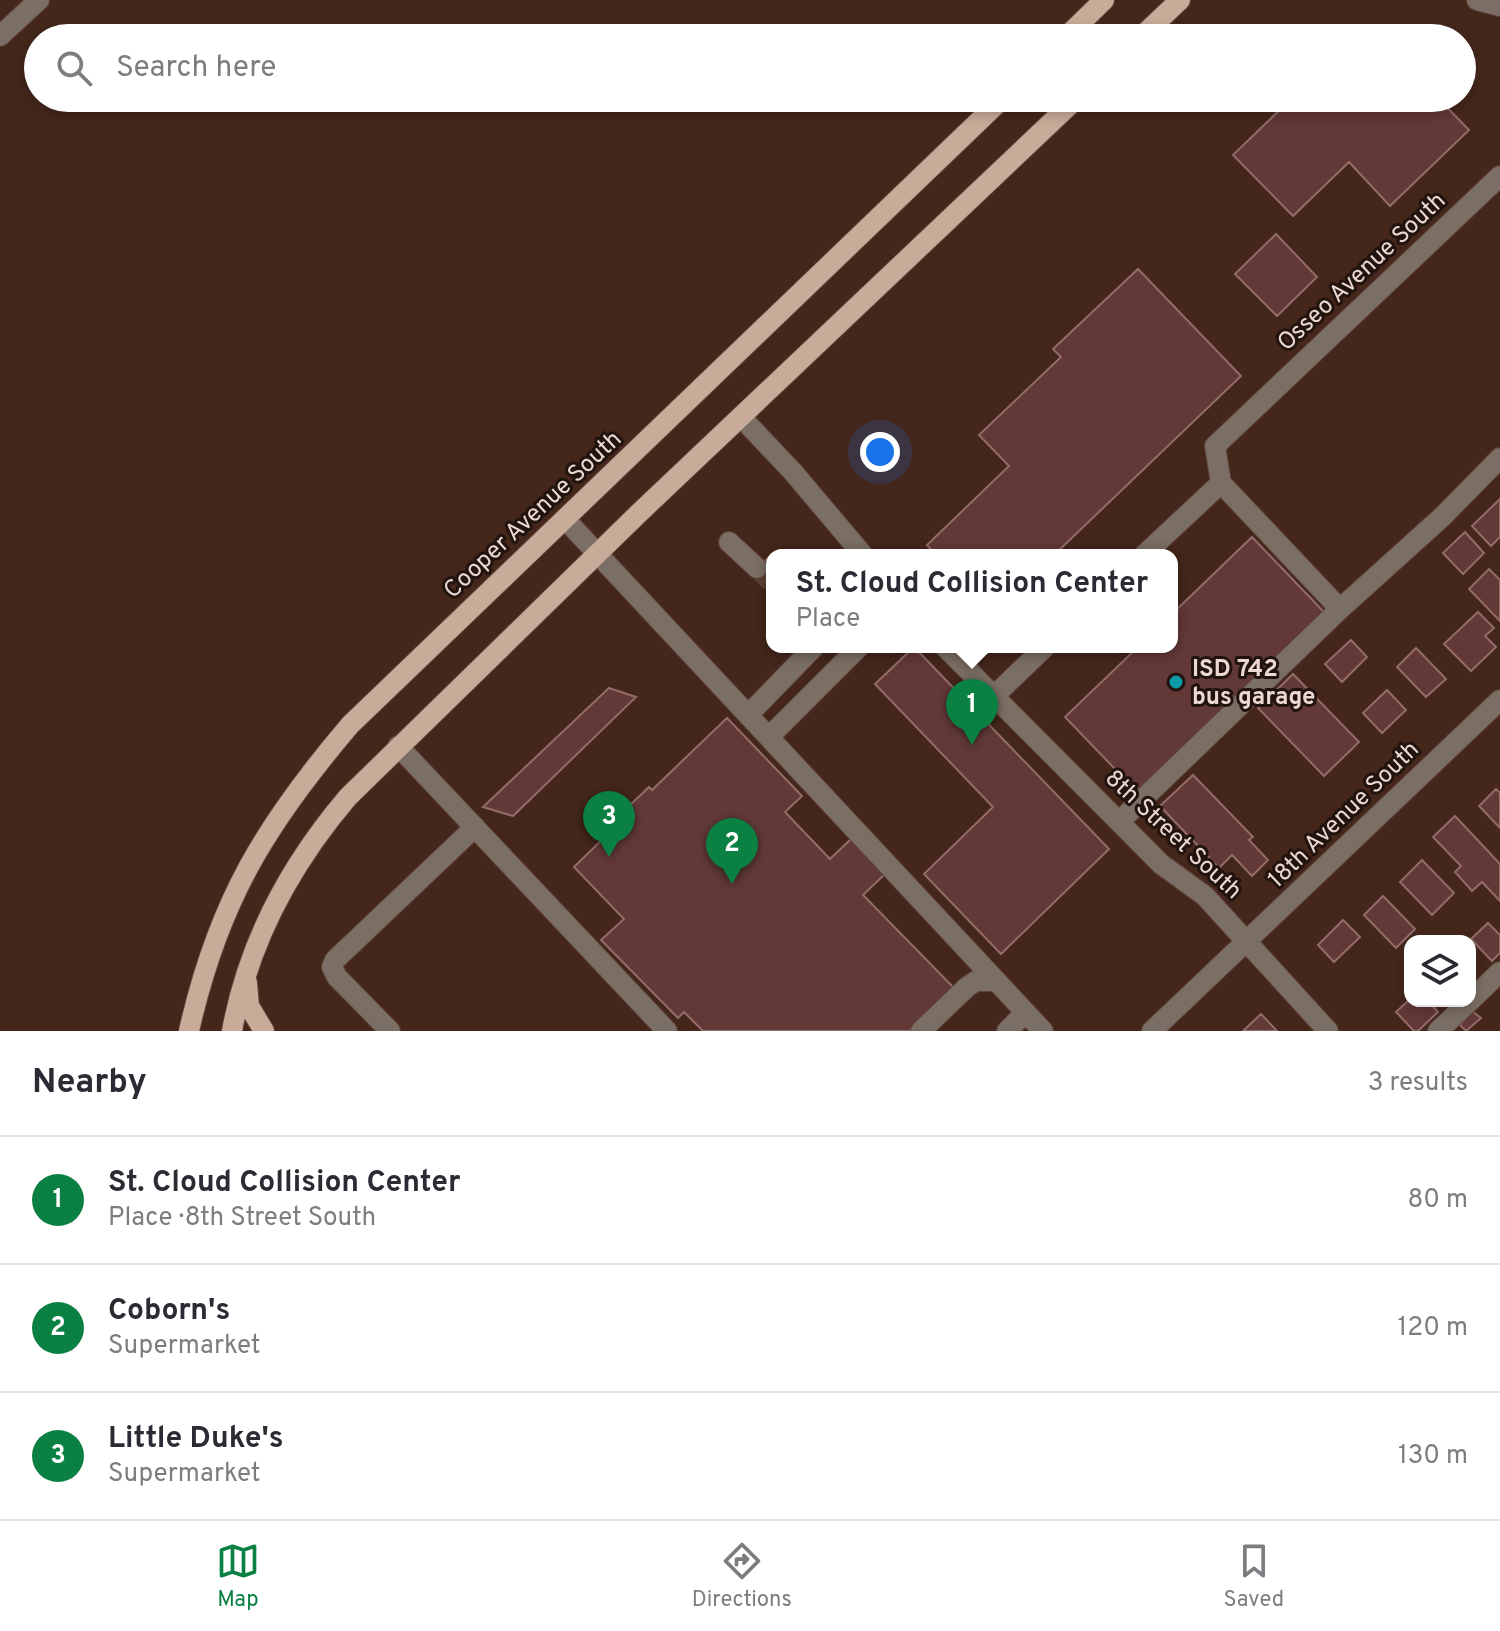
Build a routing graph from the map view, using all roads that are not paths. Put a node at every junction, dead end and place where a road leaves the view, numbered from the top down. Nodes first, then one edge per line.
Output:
1 (39, 0) edge
2 (1104, 0) edge
3 (1180, 0) edge
4 (1477, 0) edge
5 (1500, 6) edge
6 (1079, 24) edge
7 (1155, 24) edge
8 (0, 36) edge
9 (988, 112) edge
10 (1062, 112) edge
11 (1500, 176) edge
12 (741, 417) junction
13 (1500, 458) edge
14 (1221, 483) junction
15 (565, 519) junction
16 (729, 542) dead end
17 (858, 549) edge
18 (1150, 549) edge
19 (597, 554) junction
20 (757, 568) tunnel mouth
21 (1340, 609) junction
22 (808, 653) edge
23 (853, 653) edge
24 (951, 653) edge
25 (1039, 653) edge
26 (994, 696) junction
27 (1500, 700) edge
28 (748, 715) junction
29 (769, 737) junction
30 (398, 746) junction
31 (1119, 822) junction
32 (475, 827) junction
33 (1247, 941) junction
34 (1500, 972) edge
35 (247, 975) junction
36 (995, 981) junction
37 (1476, 995) edge
38 (1464, 1007) edge
39 (1025, 1013) junction
40 (189, 1031) edge
41 (232, 1031) edge
42 (264, 1031) edge
43 (390, 1031) edge
44 (667, 1031) edge
45 (921, 1031) edge
46 (1007, 1031) edge
47 (1043, 1031) edge
48 (1152, 1031) edge
49 (1328, 1031) edge
50 (1438, 1031) edge

1 - 8 street
2 - 6 main road
3 - 7 main road
4 - 5 street
9 - 15 main road, Cooper Avenue South
10 - 12 main road
11 - 14 street, Osseo Avenue South
12 - 17 street
12 - 19 main road
13 - 21 street
14 - 18 street
14 - 21 street
15 - 19 street
15 - 40 main road, Cooper Avenue South
16 - 20 street
19 - 28 street
19 - 30 main road
21 - 31 street
22 - 28 street
23 - 29 street
24 - 26 street, 8th Street South
25 - 26 street
26 - 31 street, 8th Street South
27 - 33 street, 18th Avenue South
28 - 29 street
29 - 36 street
30 - 32 street
30 - 35 main road
31 - 33 street, 8th Street South
32 - 43 street
32 - 44 street
33 - 48 street, 18th Avenue South
33 - 49 street, 8th Street South
34 - 37 street
35 - 41 main road
35 - 42 main road
36 - 39 street
36 - 45 street
38 - 50 street
39 - 46 street
39 - 47 street

